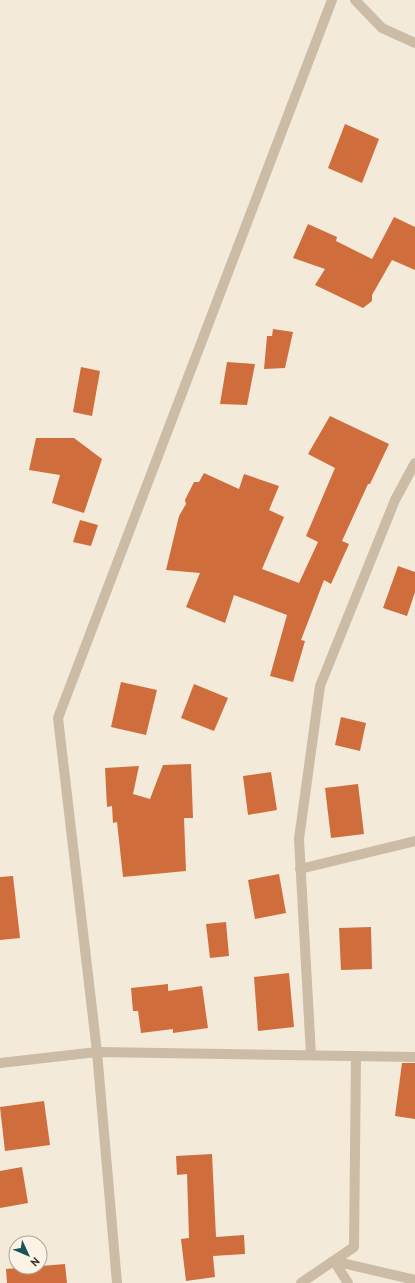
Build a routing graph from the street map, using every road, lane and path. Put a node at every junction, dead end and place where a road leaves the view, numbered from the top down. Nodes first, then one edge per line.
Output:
1 (332, 0) edge
2 (356, 0) edge
3 (415, 43) edge
4 (415, 463) edge
5 (415, 841) edge
6 (300, 869) junction
7 (98, 1052) junction
8 (311, 1055) junction
9 (356, 1056) junction
10 (415, 1057) edge
11 (0, 1063) edge
12 (334, 1261) junction
13 (415, 1280) edge
14 (117, 1283) edge
15 (301, 1283) edge
16 (348, 1283) edge

1 - 7 street
2 - 3 street
4 - 6 street
5 - 6 street
6 - 8 street
7 - 8 street
7 - 11 street
7 - 14 street
8 - 9 street
9 - 10 street
9 - 12 street
12 - 13 street
12 - 15 street
12 - 16 street

